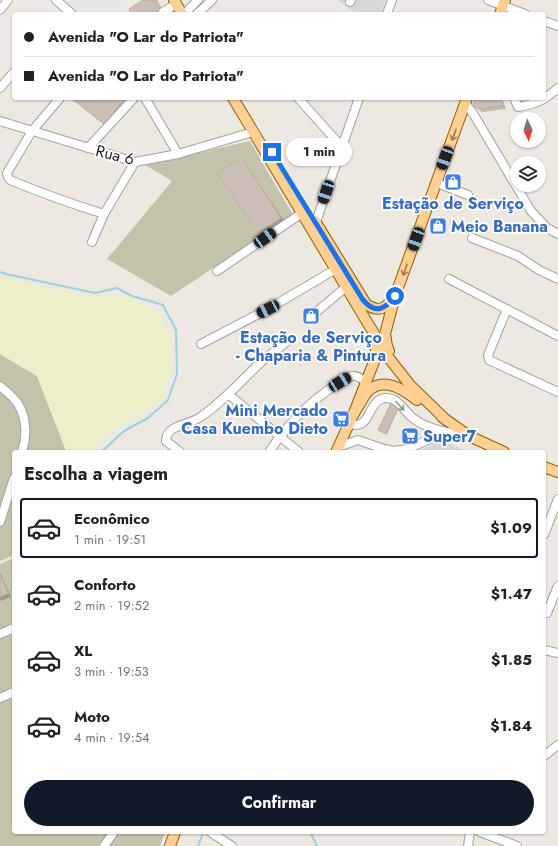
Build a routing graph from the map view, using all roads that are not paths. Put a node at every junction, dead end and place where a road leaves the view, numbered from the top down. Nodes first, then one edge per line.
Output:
1 (8, 0) edge
2 (56, 0) edge
3 (198, 0) edge
4 (212, 0) edge
5 (392, 0) edge
6 (488, 0) edge
7 (177, 1) edge
8 (502, 7) edge
9 (0, 10) edge
10 (67, 12) edge
11 (163, 12) dead end
12 (185, 12) edge
13 (187, 12) edge
14 (199, 12) edge
15 (388, 12) edge
16 (518, 12) edge
17 (546, 22) edge
18 (558, 26) edge
19 (12, 74) edge
20 (0, 88) edge
21 (558, 88) edge
22 (546, 97) edge
23 (58, 100) edge
24 (132, 100) edge
25 (146, 100) edge
26 (234, 100) edge
27 (240, 100) edge
28 (300, 100) edge
29 (358, 100) edge
30 (515, 100) edge
31 (542, 100) edge
32 (466, 101) edge
33 (0, 121) edge
34 (32, 131) junction
35 (253, 132) junction
36 (342, 147) junction
37 (88, 148) junction
38 (178, 154) junction
39 (135, 162) junction
40 (437, 183) junction
41 (468, 195) dead end
42 (302, 213) junction
43 (104, 214) junction
44 (316, 222) junction
45 (558, 234) edge
46 (472, 238) dead end
47 (92, 242) dead end
48 (336, 269) junction
49 (217, 271) dead end
50 (449, 279) dead end
51 (558, 280) edge
52 (346, 287) junction
53 (395, 296) junction
54 (507, 310) junction
55 (314, 314) dead end
56 (369, 326) junction
57 (558, 336) edge
58 (290, 339) dead end
59 (201, 344) dead end
60 (366, 382) junction
61 (0, 386) edge
62 (410, 386) junction
63 (558, 392) edge
64 (228, 394) junction
65 (354, 413) junction
66 (446, 420) junction
67 (349, 423) junction
68 (450, 433) junction
69 (279, 436) junction
70 (469, 436) junction
71 (337, 449) edge
72 (23, 450) edge
73 (177, 450) edge
74 (270, 450) edge
75 (296, 450) edge
76 (389, 450) edge
77 (407, 450) edge
78 (497, 450) edge
79 (546, 468) edge
80 (558, 472) edge
81 (12, 484) edge
82 (558, 499) edge
83 (0, 522) edge
84 (546, 530) edge
85 (558, 586) edge
86 (547, 613) dead end
87 (12, 629) edge
88 (0, 634) edge
89 (546, 650) edge
90 (558, 653) edge
91 (12, 693) edge
92 (0, 698) edge
93 (558, 745) edge
94 (546, 754) edge
95 (113, 834) edge
96 (174, 834) edge
97 (214, 834) edge
98 (470, 834) edge
99 (485, 834) edge
100 (104, 846) edge
101 (170, 846) edge
102 (232, 846) edge
103 (468, 846) edge
104 (518, 846) edge

1 - 9 street
2 - 10 street
3 - 13 street
4 - 14 street
5 - 15 street
6 - 8 street
7 - 11 street
7 - 12 main road
8 - 16 street
17 - 18 street
19 - 20 street
21 - 22 street
23 - 34 street
24 - 37 street
25 - 38 street
26 - 35 main road
27 - 44 main road
28 - 36 street
29 - 36 street
30 - 31 street
32 -> 40 main road
32 - 45 street
33 - 34 street, Rua 6
34 - 37 street, Rua 6
34 - 43 street
35 - 38 street, Rua 6
35 - 42 main road
36 - 44 street
37 - 39 street, Rua 6
38 - 39 street, Rua 6
39 - 43 street
40 - 41 street
40 -> 53 main road
42 - 48 main road
42 - 49 street
43 - 47 street
44 - 53 main road
46 - 51 street
48 - 52 main road
48 - 59 street
50 - 54 street
52 - 55 street
52 - 56 main road
53 - 62 main road
54 - 57 street
54 - 63 street
56 - 60 main road
56 - 62 main road
58 - 64 street
60 - 65 main road
60 - 69 street
61 - 72 street
62 - 66 main road
64 - 69 street
64 - 73 street
65 - 66 main road
65 - 67 main road
66 - 70 main road
67 -> 68 street
67 - 71 main road
68 - 70 street
68 - 77 street
69 - 74 street
69 - 75 street
70 - 78 main road
71 - 76 street
79 - 80 main road
81 - 83 street
82 - 84 street
85 - 86 street
87 - 88 street
89 - 90 street
91 - 92 street
93 - 94 street
95 - 100 street
96 - 101 main road
97 - 102 street
98 - 103 street
99 - 104 street

